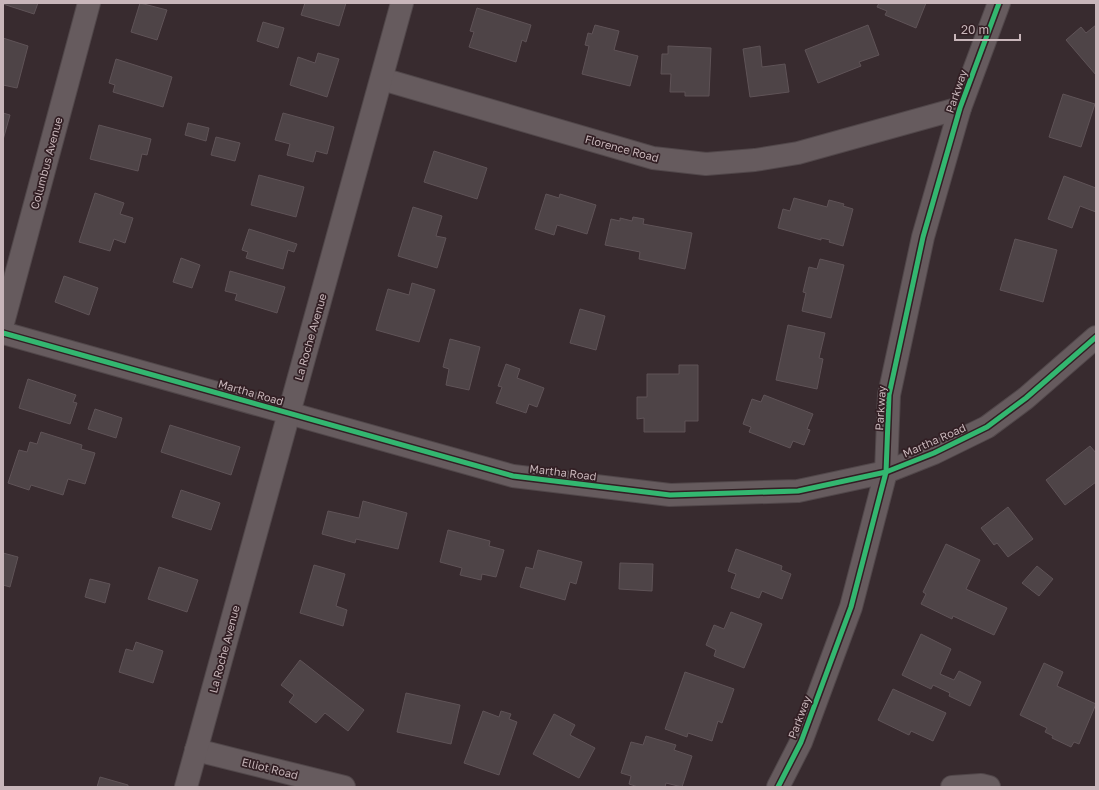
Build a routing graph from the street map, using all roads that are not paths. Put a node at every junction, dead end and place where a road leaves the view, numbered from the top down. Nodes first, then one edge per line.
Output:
1 (89, 3) edge
2 (402, 3) edge
3 (998, 3) edge
4 (382, 79) junction
5 (960, 108) junction
6 (3, 323) edge
7 (3, 333) edge
8 (1096, 337) edge
9 (288, 413) junction
10 (886, 472) junction
11 (196, 750) junction
12 (186, 787) edge
13 (344, 787) edge
14 (778, 787) edge
15 (952, 787) edge
16 (989, 787) edge

1 - 6 street, Columbus Avenue
2 - 4 street, La Roche Avenue
3 - 5 street, Parkway
4 - 5 street, Florence Road
4 - 9 street, La Roche Avenue
5 - 10 street, Parkway
7 - 9 street, Martha Road
8 - 10 street, Martha Road
9 - 10 street, Martha Road
9 - 11 street, La Roche Avenue
10 - 14 street, Parkway
11 - 12 street, La Roche Avenue
11 - 13 street, Elliot Road
15 - 16 street

